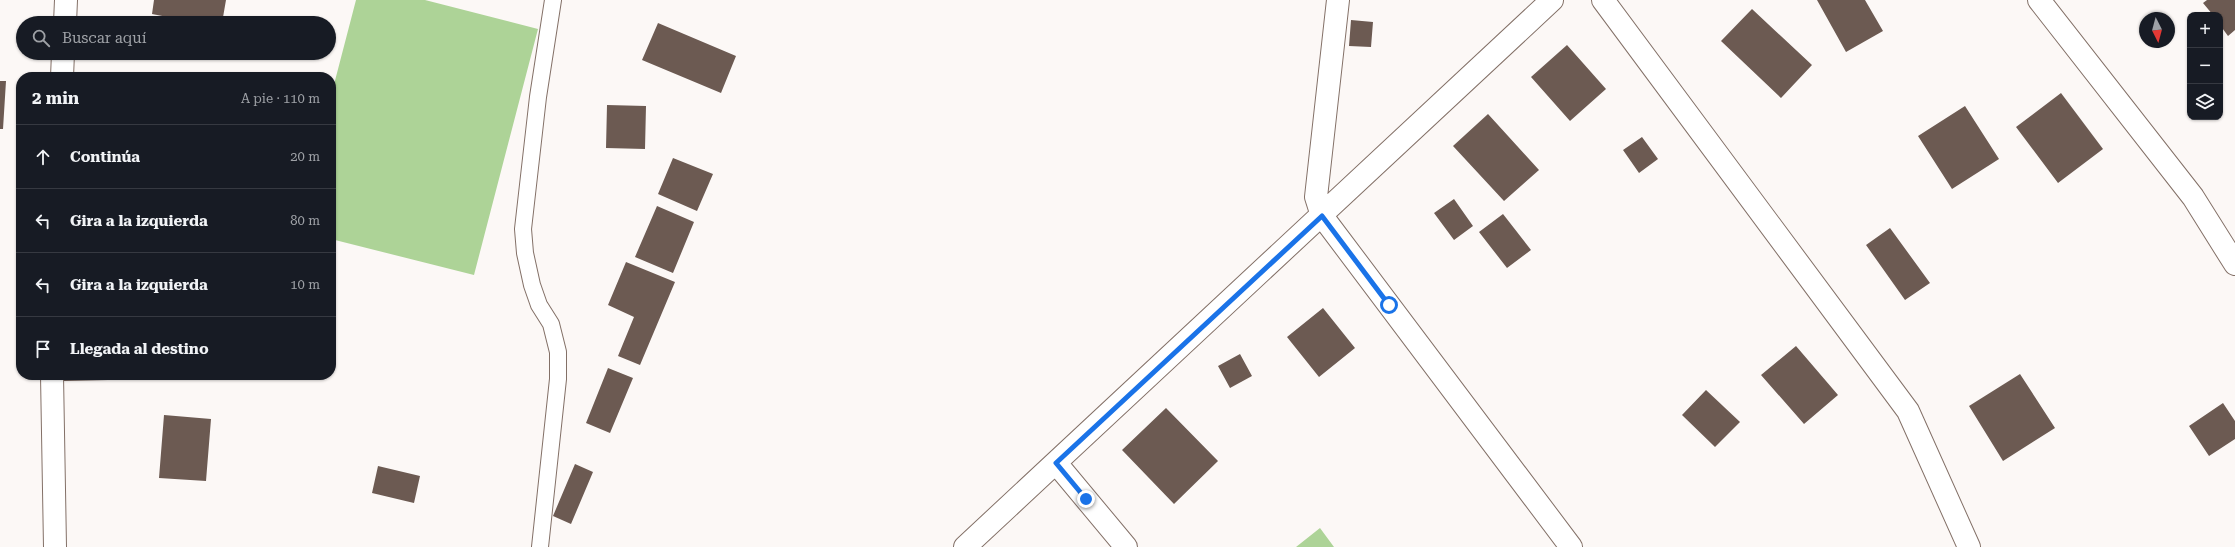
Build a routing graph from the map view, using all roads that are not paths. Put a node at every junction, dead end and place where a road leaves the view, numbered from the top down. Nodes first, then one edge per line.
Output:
1 (66, 0) edge
2 (553, 0) edge
3 (1338, 0) edge
4 (1552, 0) edge
5 (1603, 0) edge
6 (2039, 0) edge
7 (65, 16) edge
8 (63, 60) edge
9 (62, 72) edge
10 (1322, 216) junction
11 (2235, 264) edge
12 (52, 380) edge
13 (1056, 463) junction
14 (55, 547) edge
15 (540, 547) edge
16 (965, 547) edge
17 (1126, 547) edge
18 (1571, 547) edge
19 (1969, 547) edge

1 - 7 street
2 - 15 lane
3 - 10 street
4 - 10 street
5 - 19 street
6 - 11 street
8 - 9 street
10 - 13 street
10 - 18 street
12 - 14 street
13 - 16 street
13 - 17 street

